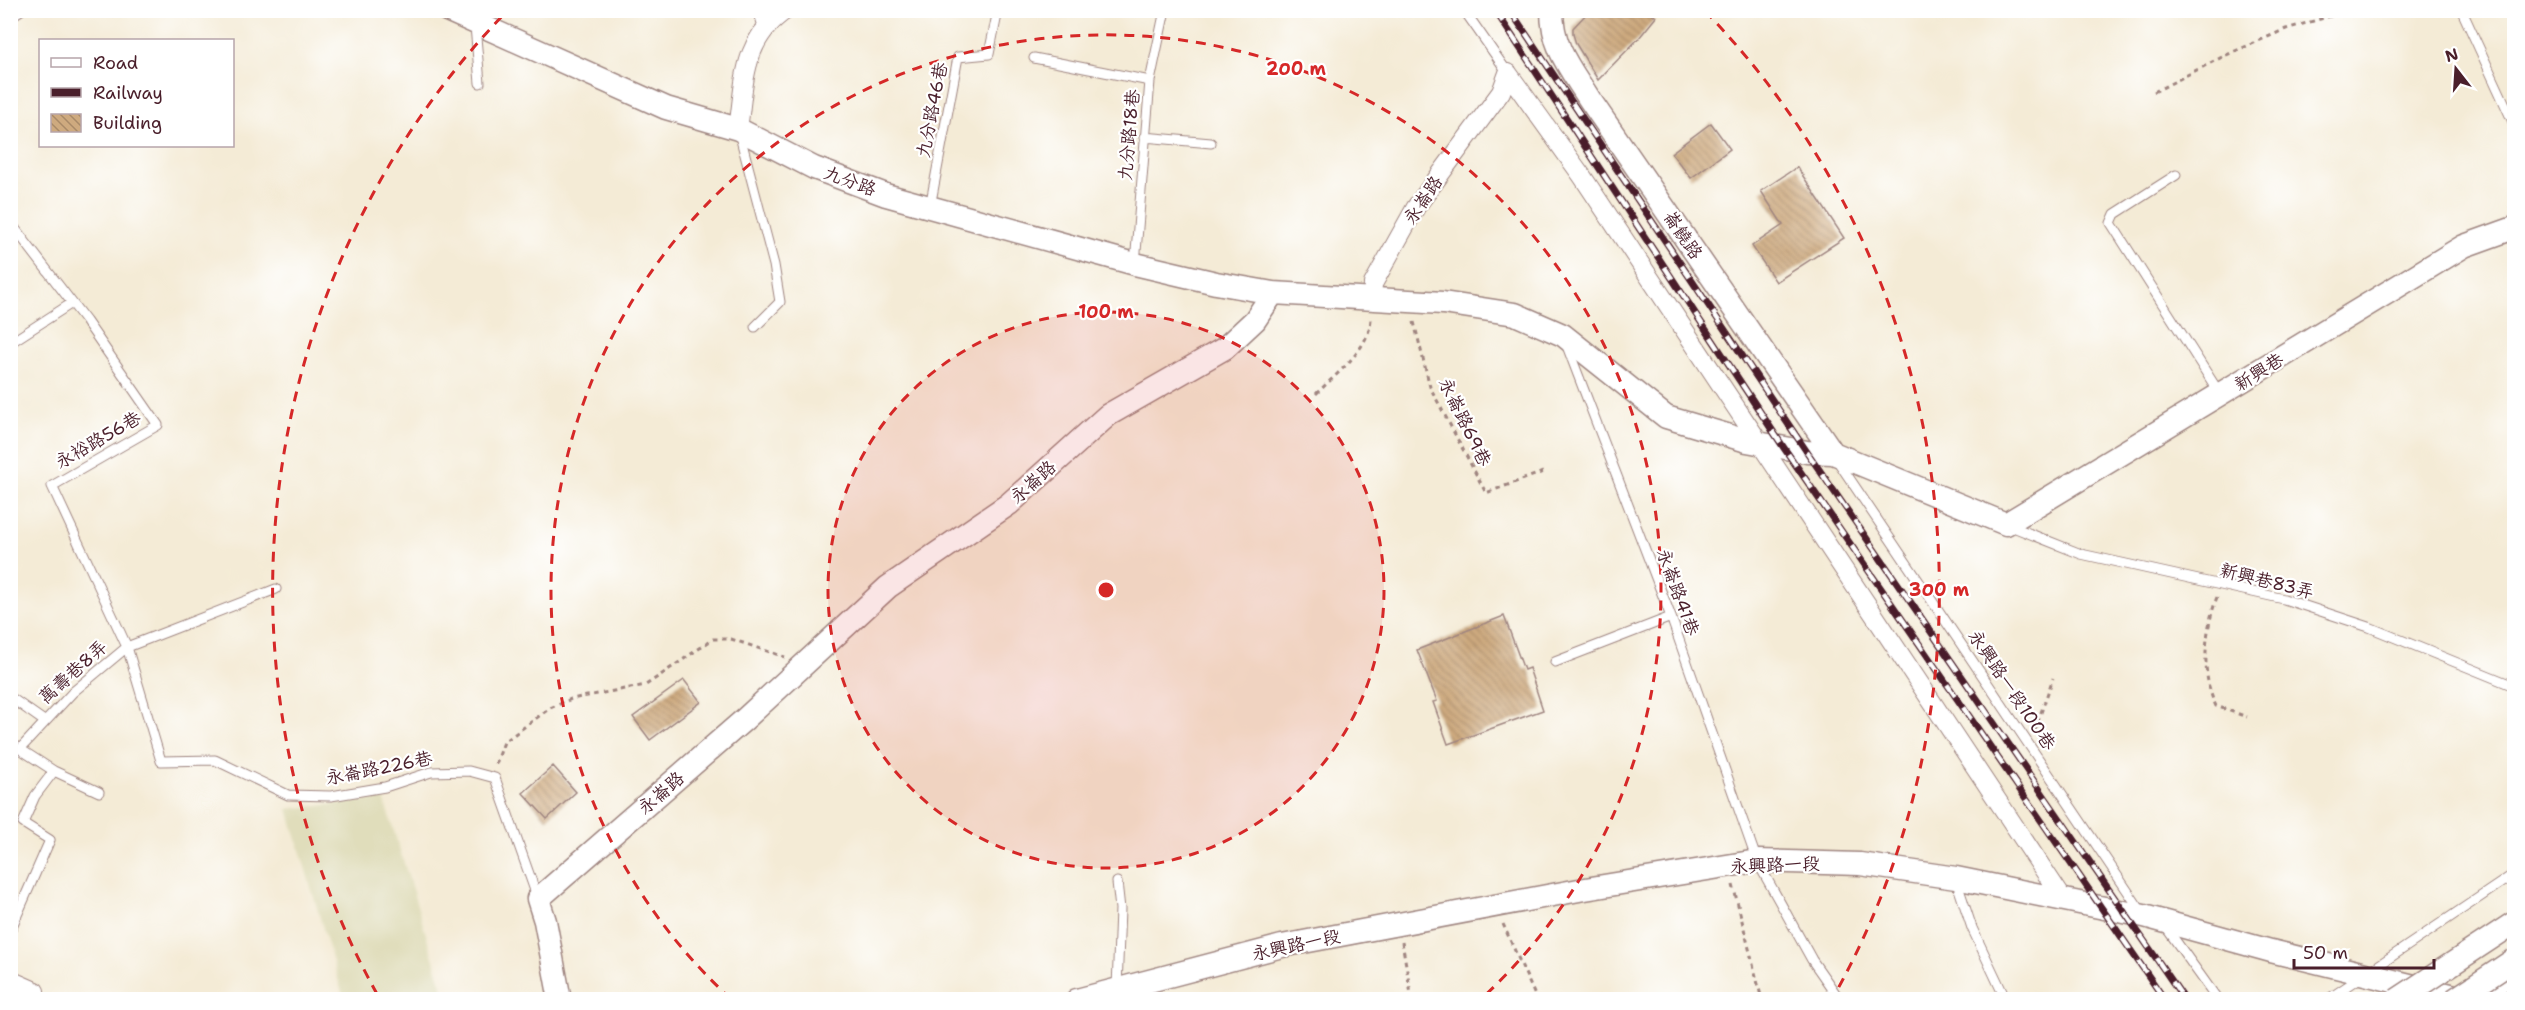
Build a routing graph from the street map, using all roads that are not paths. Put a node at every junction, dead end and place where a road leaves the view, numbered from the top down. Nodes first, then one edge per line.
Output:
1 (21, 10) edge
2 (447, 10) edge
3 (758, 10) edge
4 (786, 10) edge
5 (998, 10) edge
6 (1165, 10) edge
7 (1464, 10) edge
8 (1552, 10) edge
9 (2462, 11) edge
10 (10, 17) edge
11 (475, 23) junction
12 (764, 30) junction
13 (1034, 58) dead end
14 (1508, 73) junction
15 (1150, 81) junction
16 (480, 83) dead end
17 (2514, 124) edge
18 (738, 129) junction
19 (1144, 137) junction
20 (1211, 143) dead end
21 (2176, 175) dead end
22 (930, 207) junction
23 (10, 222) edge
24 (2514, 228) edge
25 (1135, 264) junction
26 (1273, 293) junction
27 (1372, 300) junction
28 (72, 303) junction
29 (755, 327) dead end
30 (1563, 335) junction
31 (10, 343) edge
32 (2220, 396) junction
33 (1758, 442) junction
34 (1833, 453) junction
35 (2006, 524) junction
36 (276, 589) dead end
37 (1671, 617) junction
38 (127, 646) junction
39 (1555, 662) dead end
40 (2514, 686) edge
41 (10, 697) edge
42 (44, 721) junction
43 (54, 771) junction
44 (99, 792) dead end
45 (1757, 861) junction
46 (2514, 874) edge
47 (1956, 878) junction
48 (1117, 882) dead end
49 (538, 899) junction
50 (2063, 899) junction
51 (2153, 919) junction
52 (2514, 923) edge
53 (10, 931) edge
54 (2514, 960) edge
55 (2367, 973) junction
56 (2514, 979) edge
57 (10, 980) edge
58 (1117, 988) junction
59 (36, 995) edge
60 (560, 999) edge
61 (1077, 999) edge
62 (1840, 999) edge
63 (2006, 999) edge
64 (2218, 999) edge
65 (2327, 999) edge
66 (2397, 999) edge
67 (2454, 999) edge
68 (2471, 999) edge
69 (2484, 999) edge

1 - 10 lane
2 - 11 street, 九分路
3 - 12 lane
4 - 12 street
5 - 22 lane, 九分路46巷
6 - 15 lane, 九分路18巷
7 - 14 lane
8 - 34 street, 崙饒路
9 - 17 lane
11 - 16 lane
11 - 18 street, 九分路
12 - 18 street
13 - 15 lane
14 - 27 street, 永崙路
14 - 33 street
15 - 19 lane, 九分路18巷
18 - 22 street, 九分路
18 - 29 lane
19 - 20 lane
19 - 25 lane, 九分路18巷
21 - 32 lane
22 - 25 street, 九分路
23 - 28 lane, 永裕路56巷
24 - 32 street, 新興巷
25 - 26 street, 九分路
26 - 27 street
26 - 49 street, 永崙路
27 - 30 street
28 - 31 lane
28 - 38 lane, 永裕路56巷
30 - 33 street
30 - 37 lane, 永崙路41巷
32 - 35 street, 新興巷
33 - 34 street
33 - 50 street
34 - 35 street
34 - 51 lane, 永興路一段100巷
35 - 40 lane, 新興巷83弄
36 - 38 lane, 萬壽巷8弄
37 - 39 lane
37 - 45 lane, 永崙路41巷
38 - 42 lane, 萬壽巷8弄
38 - 49 lane, 永崙路226巷
41 - 42 lane
42 - 43 lane, 萬壽巷8弄
43 - 44 lane
43 - 53 lane
45 - 47 street, 永興路一段
45 - 58 street, 永興路一段
45 - 62 lane, 永崙路41巷
46 - 55 lane
47 - 50 street, 永興路一段
47 - 63 lane
48 - 58 lane
49 - 60 street
50 - 51 street, 永興路一段
51 - 55 street, 永興路一段
51 - 64 lane, 永興路一段100巷
52 - 66 street, bridge
54 - 67 street, bridge
55 - 65 lane
55 - 68 street, 永興路一段
56 - 69 lane
57 - 59 street
58 - 61 street, 永興路一段

